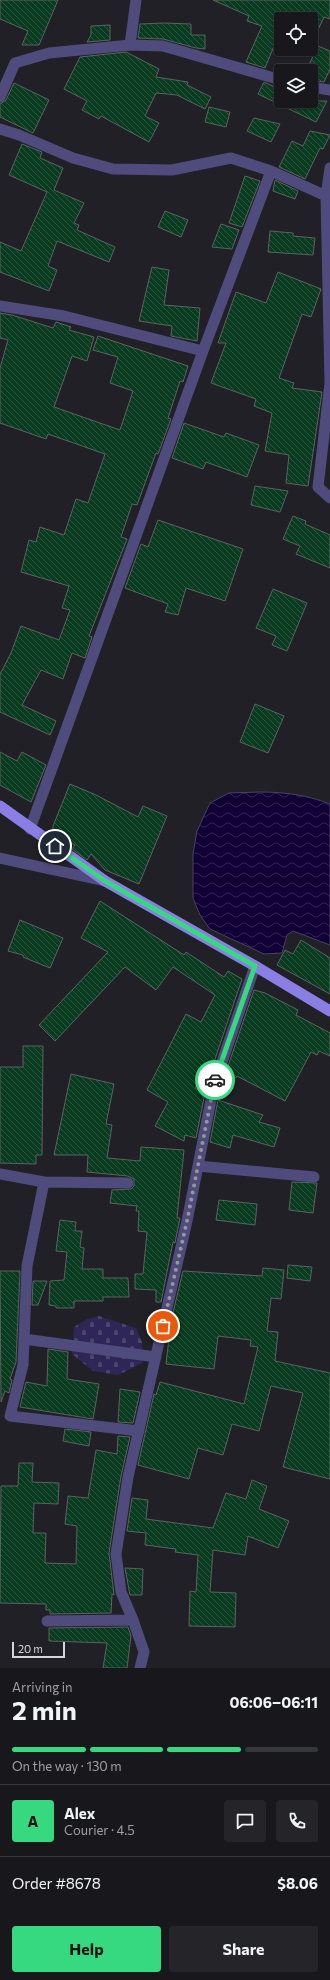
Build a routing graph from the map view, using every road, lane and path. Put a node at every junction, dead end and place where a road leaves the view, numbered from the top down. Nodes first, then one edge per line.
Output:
1 (136, 0) edge
2 (130, 45) junction
3 (274, 78) edge
4 (318, 88) edge
5 (330, 90) edge
6 (0, 97) edge
7 (0, 129) edge
8 (330, 168) edge
9 (271, 171) junction
10 (326, 196) junction
11 (0, 306) edge
12 (203, 351) junction
13 (330, 498) edge
14 (0, 806) edge
15 (30, 829) junction
16 (0, 858) edge
17 (105, 881) junction
18 (255, 966) junction
19 (330, 1011) edge
20 (198, 1166) junction
21 (0, 1174) edge
22 (314, 1177) dead end
23 (44, 1182) junction
24 (128, 1183) dead end
25 (24, 1338) junction
26 (156, 1357) junction
27 (139, 1431) junction
28 (133, 1620) junction
29 (47, 1621) dead end
30 (140, 1668) edge

1 - 2 street
2 - 3 street
2 - 6 street
4 - 5 street
7 - 9 street
8 - 10 street
9 - 10 street
9 - 12 street
10 - 13 street
11 - 12 street
12 - 15 street
14 - 15 highway
15 - 17 highway
16 - 17 street
17 - 18 highway
18 - 19 highway
18 - 20 street
20 - 22 street
20 - 26 street
21 - 23 street
23 - 24 street
23 - 25 street
25 - 26 street
25 - 27 street
26 - 27 street
27 - 28 street
28 - 29 street
28 - 30 street

